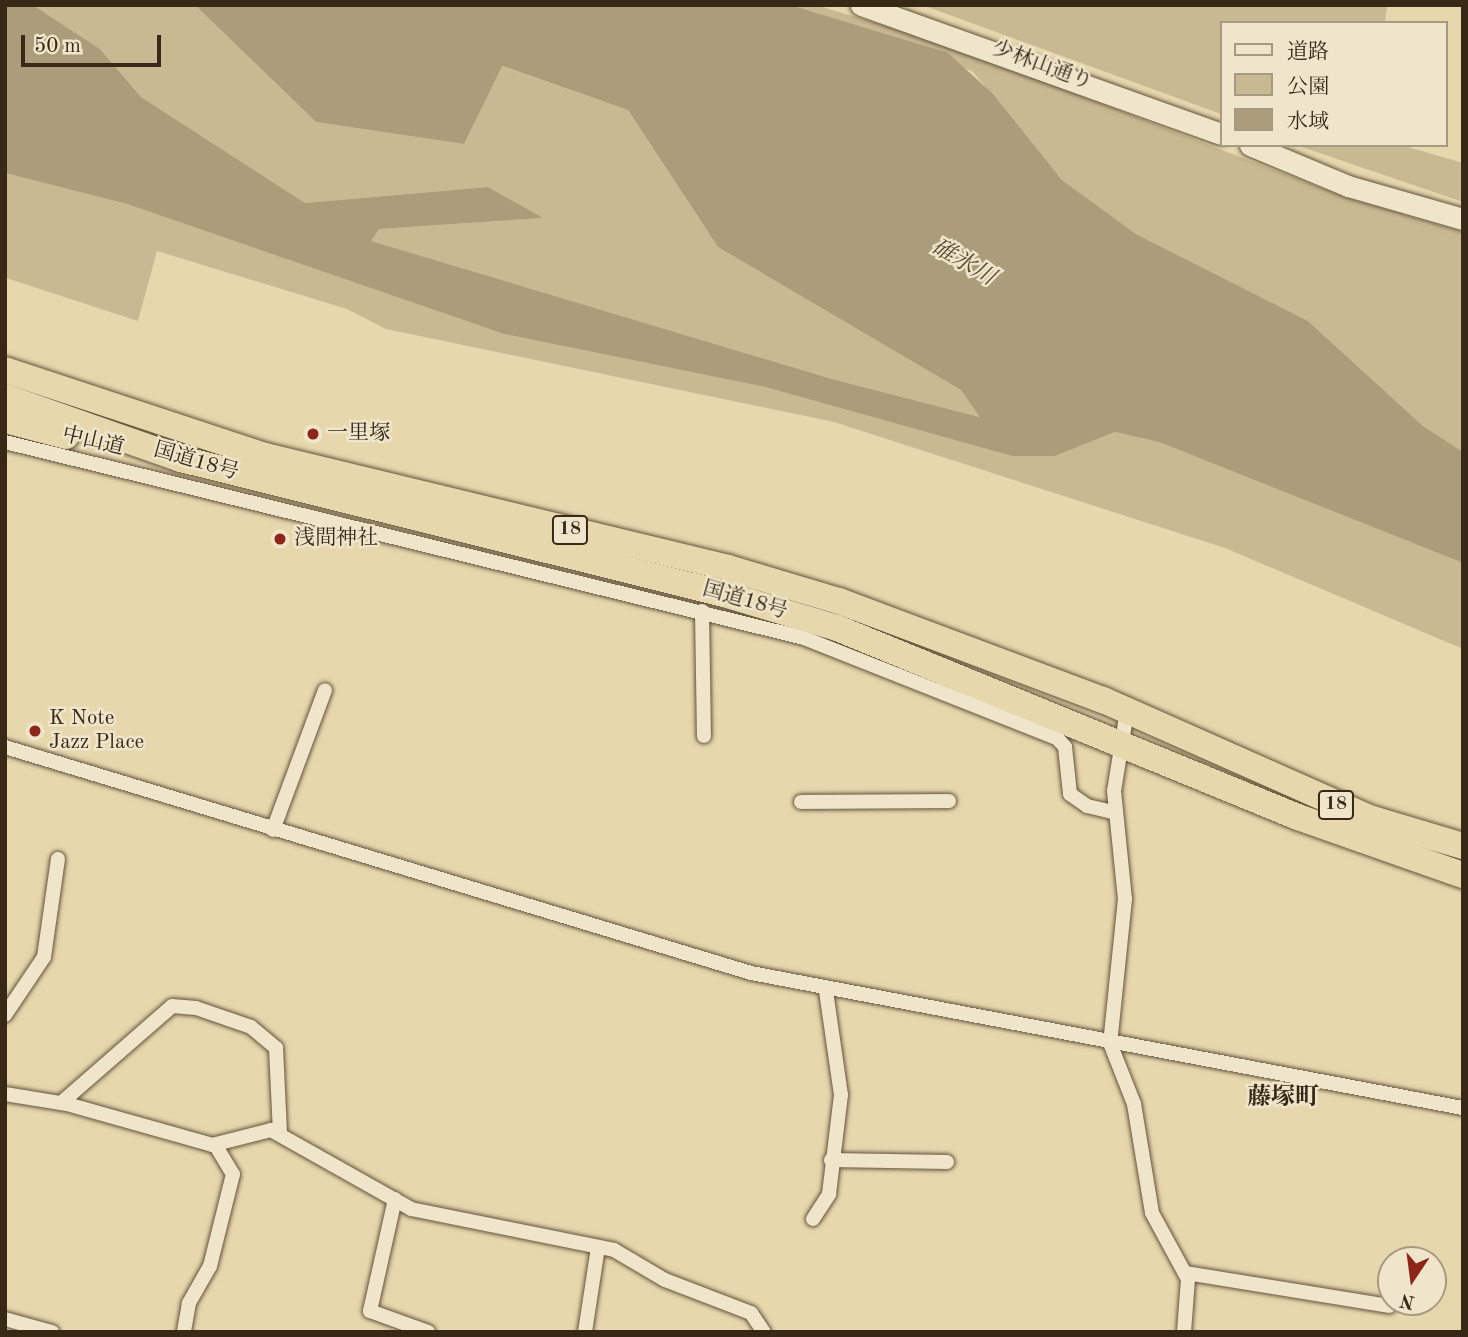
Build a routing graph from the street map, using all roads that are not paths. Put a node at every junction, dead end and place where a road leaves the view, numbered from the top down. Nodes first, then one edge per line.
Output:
1 (861, 5) edge
2 (1220, 134) edge
3 (1255, 147) edge
4 (1463, 219) edge
5 (5, 370) edge
6 (5, 397) edge
7 (5, 420) edge
8 (5, 442) edge
9 (181, 460) junction
10 (702, 611) junction
11 (325, 690) dead end
12 (1127, 711) junction
13 (704, 736) dead end
14 (1120, 744) junction
15 (5, 747) edge
16 (949, 801) dead end
17 (801, 802) dead end
18 (1113, 813) junction
19 (273, 830) junction
20 (1463, 846) edge
21 (58, 859) dead end
22 (1463, 875) edge
23 (826, 991) junction
24 (5, 1015) edge
25 (1110, 1043) junction
26 (5, 1094) edge
27 (61, 1103) junction
28 (1463, 1108) edge
29 (280, 1133) junction
30 (212, 1145) junction
31 (831, 1160) junction
32 (947, 1162) dead end
33 (395, 1199) junction
34 (813, 1219) dead end
35 (598, 1247) junction
36 (1186, 1273) junction
37 (1377, 1304) edge
38 (5, 1319) edge
39 (51, 1332) edge
40 (184, 1332) edge
41 (428, 1332) edge
42 (585, 1332) edge
43 (764, 1332) edge
44 (1184, 1332) edge

1 - 2 street, 少林山通り
3 - 4 street
5 - 12 highway, 国道18号 / 18
6 - 9 highway, 国道18号 / 18
7 - 9 highway, 中山道 / 18
8 - 10 street
9 - 14 highway, 国道18号 / 18
10 - 13 street
10 - 18 street
11 - 19 street
12 - 14 street
12 - 20 highway, 国道18号 / 18
14 - 18 street
14 - 22 highway, 国道18号 / 18
15 - 19 street
16 - 17 street
18 - 25 street
19 - 23 street
21 - 24 street
23 - 25 street
23 - 31 street
25 - 28 street
25 - 36 street
26 - 27 street
27 - 29 street
27 - 30 street
29 - 30 street
29 - 33 street
30 - 40 street
31 - 32 street
31 - 34 street
33 - 35 street
33 - 41 street
35 - 42 street
35 - 43 street
36 - 37 street
36 - 44 street
38 - 39 street

